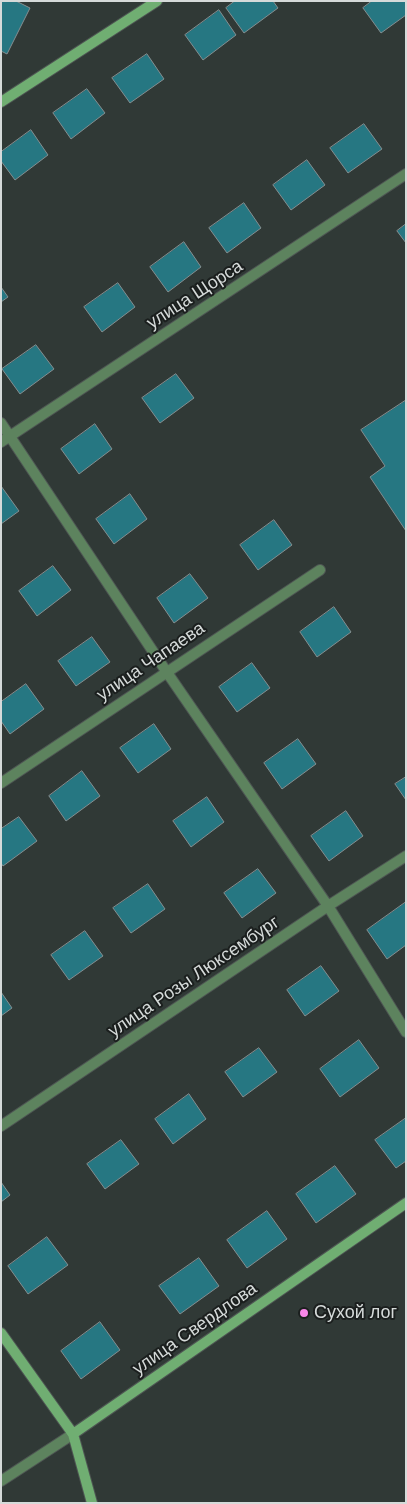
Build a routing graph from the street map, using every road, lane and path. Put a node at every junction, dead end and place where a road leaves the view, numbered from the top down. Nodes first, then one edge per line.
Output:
1 (156, 1) edge
2 (4, 98) edge
3 (406, 174) edge
4 (1, 423) edge
5 (5, 439) edge
6 (320, 570) dead end
7 (166, 671) junction
8 (1, 783) edge
9 (406, 856) edge
10 (328, 906) junction
11 (406, 1032) edge
12 (1, 1126) edge
13 (406, 1203) edge
14 (1, 1333) edge
15 (73, 1434) junction
16 (1, 1481) edge
17 (92, 1503) edge

1 - 2 street
3 - 5 street, улица Щорса
4 - 5 street
5 - 7 street
6 - 7 street, улица Чапаева
7 - 8 street, улица Чапаева
7 - 10 street
9 - 10 street, улица Розы Люксембург
10 - 11 street
10 - 12 street, улица Розы Люксембург
13 - 15 street, улица Свердлова
14 - 15 street
15 - 16 street, улица Свердлова
15 - 17 street

